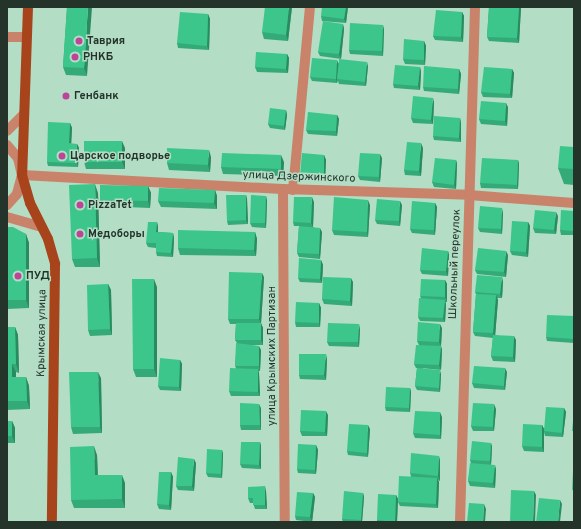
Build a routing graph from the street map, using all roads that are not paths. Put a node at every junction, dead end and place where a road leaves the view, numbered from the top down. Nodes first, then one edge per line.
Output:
1 (28, 7) edge
2 (310, 7) edge
3 (475, 7) edge
4 (7, 37) edge
5 (26, 37) junction
6 (24, 114) junction
7 (7, 131) edge
8 (7, 145) edge
9 (22, 175) junction
10 (283, 189) junction
11 (293, 190) junction
12 (469, 195) junction
13 (574, 203) edge
14 (7, 206) edge
15 (7, 217) edge
16 (42, 227) junction
17 (52, 522) edge
18 (285, 522) edge
19 (460, 522) edge

1 - 5 main road, Крымская улица
2 - 11 street
3 - 12 street, Школьный переулок
4 - 5 street
5 - 6 main road, Крымская улица
6 - 7 street
6 - 9 main road, Крымская улица
8 - 9 street
9 - 10 street, улица Дзержинского
9 - 14 street
9 - 16 main road, Крымская улица
10 - 11 street, улица Дзержинского
10 - 18 street, улица Крымских Партизан
11 - 12 street, улица Дзержинского
12 - 13 street, улица Дзержинского
12 - 19 street, Школьный переулок
15 - 16 street
16 - 17 main road, Крымская улица

